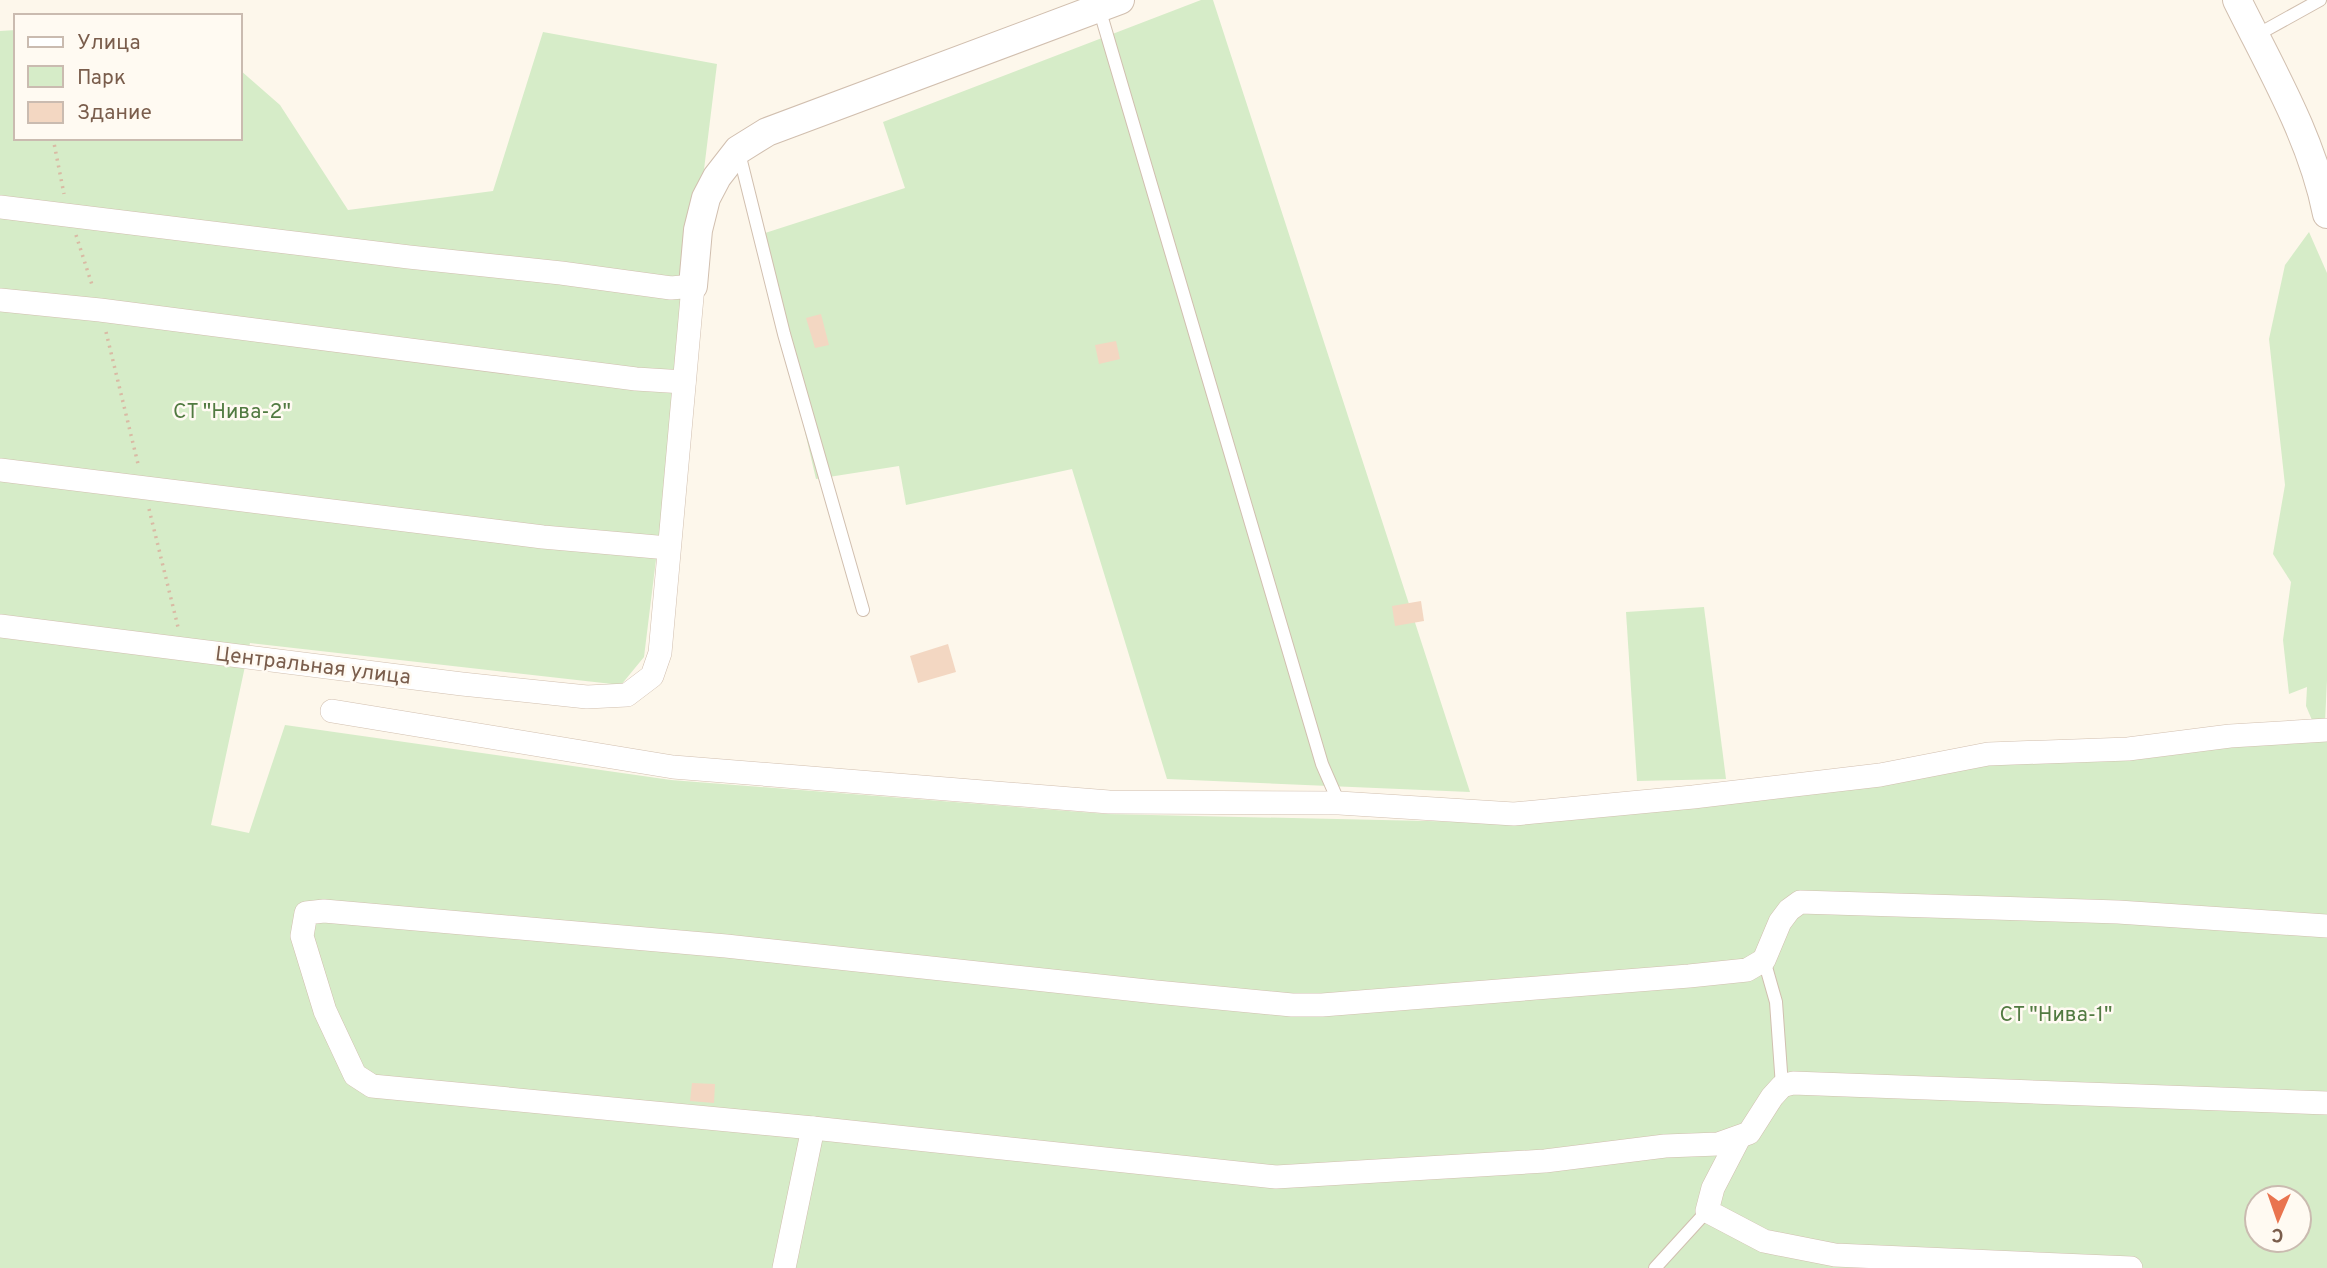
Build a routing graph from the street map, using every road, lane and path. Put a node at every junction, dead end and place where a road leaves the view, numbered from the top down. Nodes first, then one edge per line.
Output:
1 (2237, 0) edge
2 (2320, 0) edge
3 (1109, 4) edge
4 (2255, 36) junction
5 (53, 140) edge
6 (738, 150) junction
7 (0, 207) edge
8 (2327, 214) edge
9 (70, 216) junction
10 (693, 286) junction
11 (0, 300) edge
12 (100, 310) junction
13 (684, 382) junction
14 (0, 470) edge
15 (144, 488) junction
16 (668, 548) junction
17 (863, 610) dead end
18 (0, 626) edge
19 (183, 649) junction
20 (332, 711) dead end
21 (2327, 730) edge
22 (1339, 803) junction
23 (2327, 926) edge
24 (1764, 960) junction
25 (1782, 1086) junction
26 (2327, 1103) edge
27 (813, 1128) junction
28 (1739, 1138) junction
29 (1707, 1211) junction
30 (784, 1268) edge
31 (1655, 1268) edge
32 (2131, 1268) edge

1 - 4 street
2 - 4 lane
3 - 6 street
3 - 22 lane
4 - 8 street
5 - 9 path
6 - 10 street
6 - 17 lane
7 - 9 street
9 - 10 street
9 - 12 path
10 - 13 street
11 - 12 street
12 - 13 street
12 - 15 path
13 - 16 street
14 - 15 street
15 - 16 street
15 - 19 path
16 - 19 street, Центральная улица
18 - 19 street, Центральная улица
20 - 22 street
21 - 22 street
23 - 24 street
24 - 25 lane
24 - 27 street
25 - 26 street
25 - 28 street
27 - 28 street
27 - 30 street
28 - 29 street
29 - 31 lane
29 - 32 street

